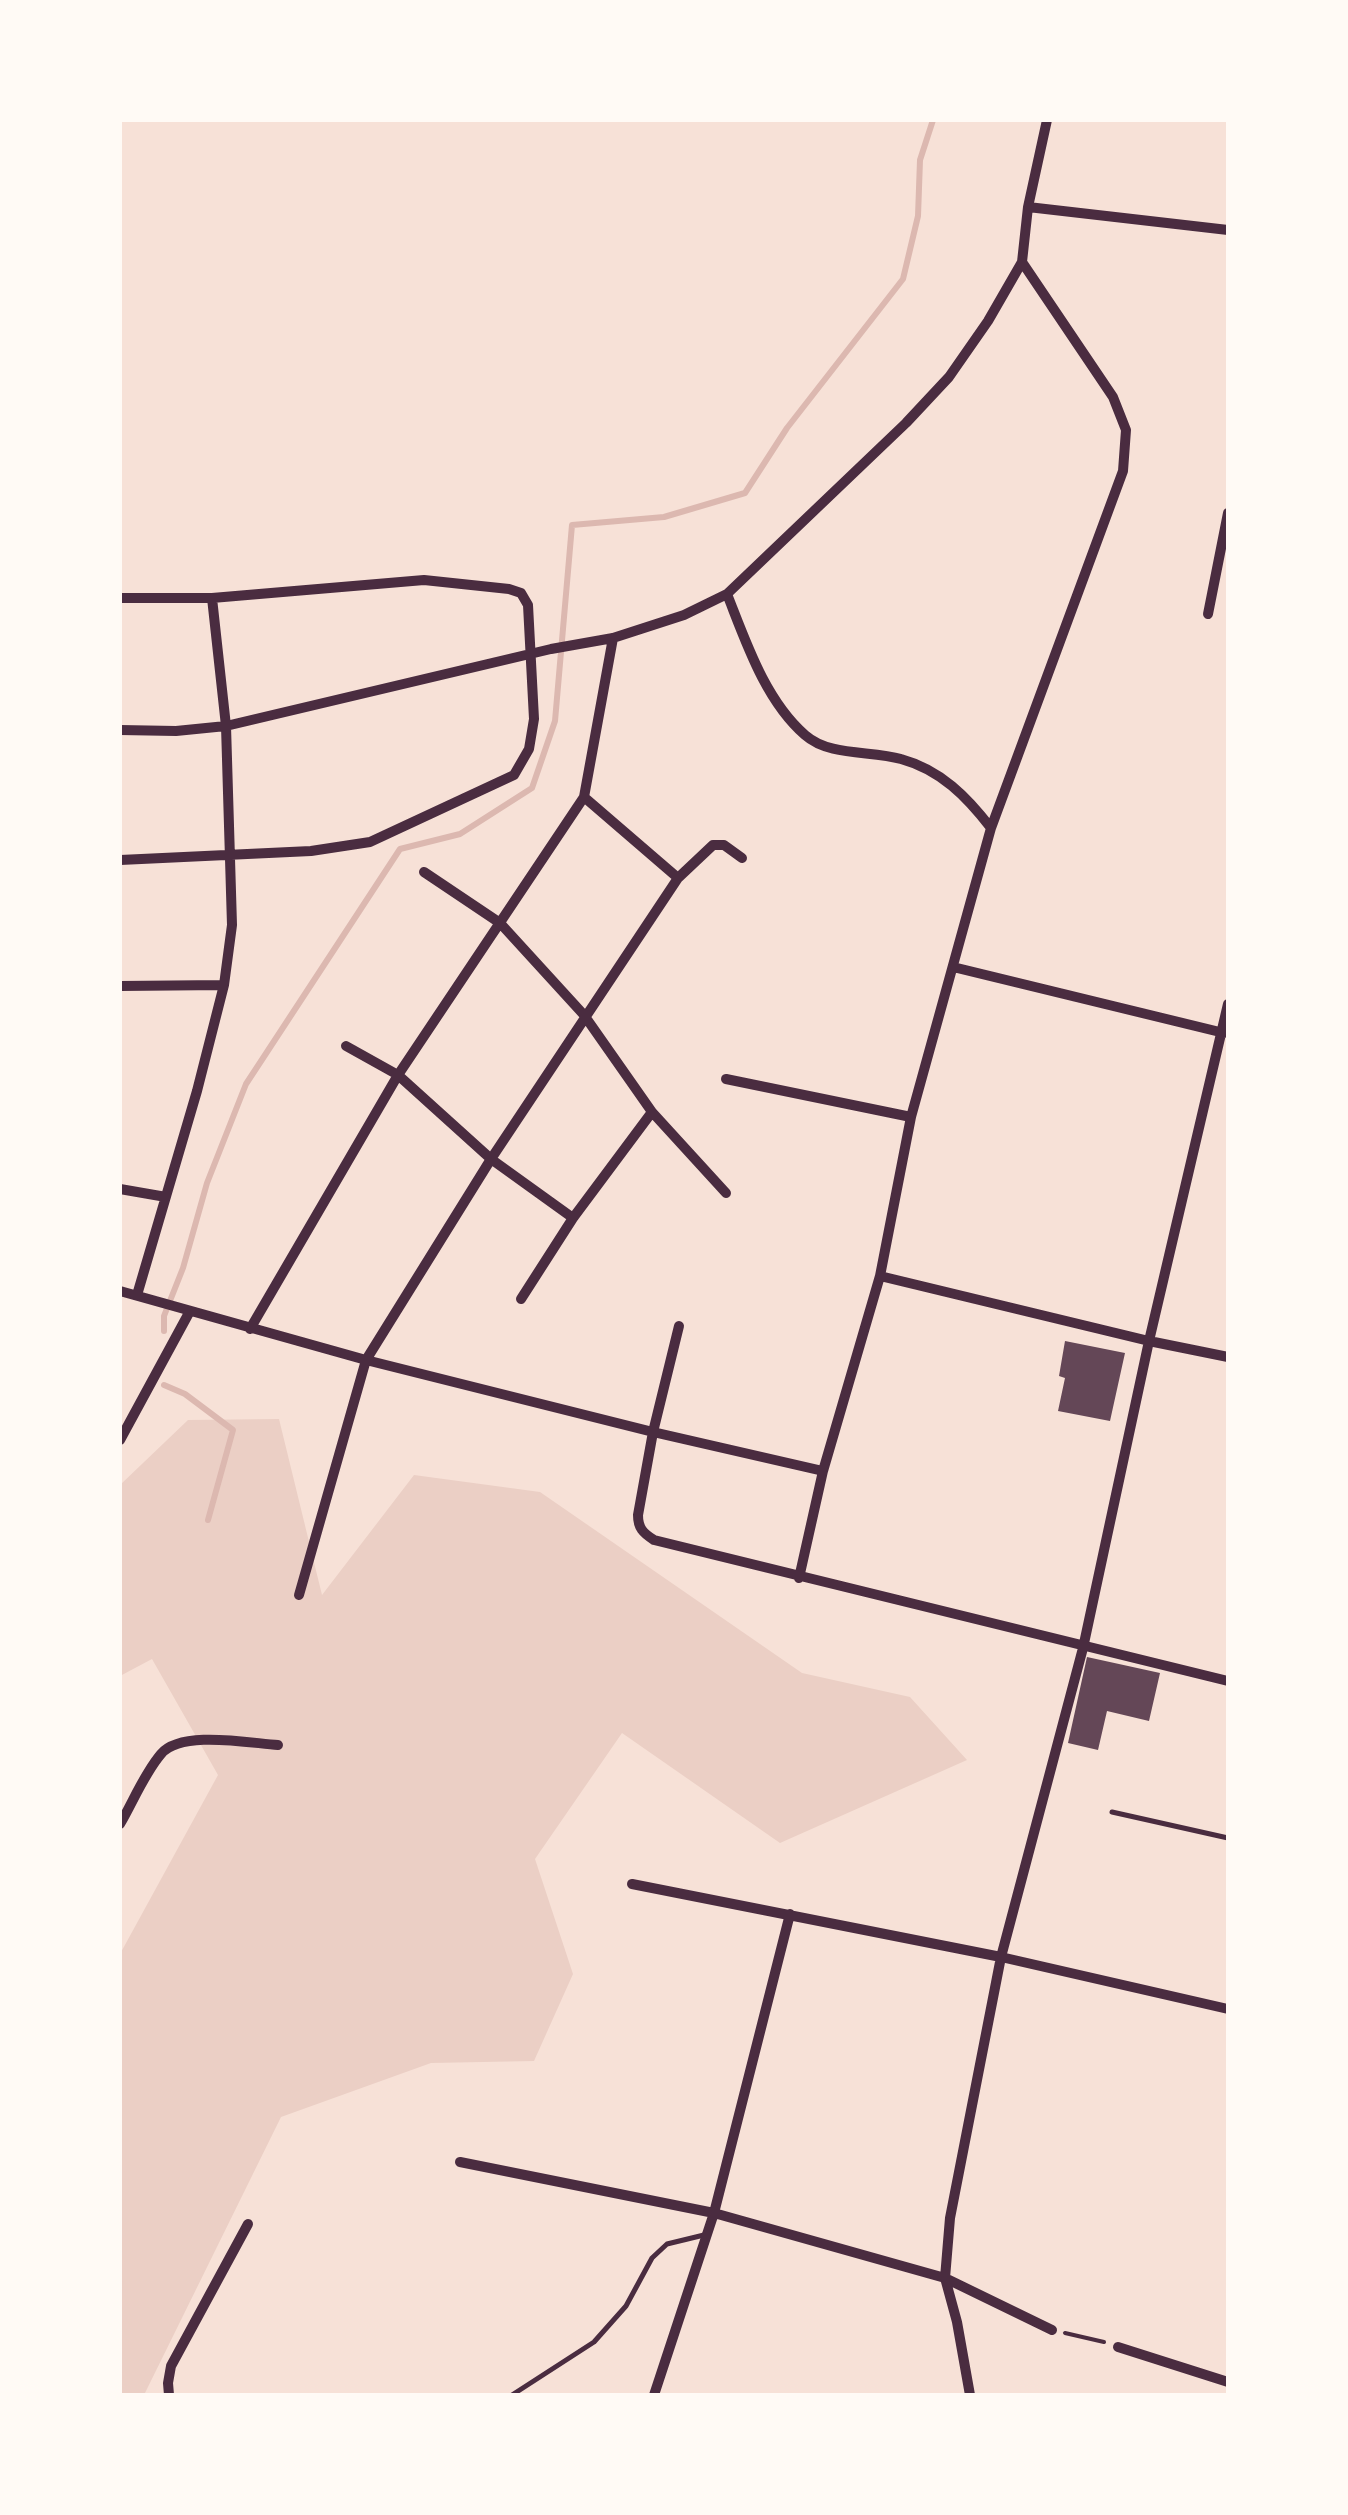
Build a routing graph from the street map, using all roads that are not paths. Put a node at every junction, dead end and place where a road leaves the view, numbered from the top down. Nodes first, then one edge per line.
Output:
1 (1047, 120) edge
2 (1028, 206) junction
3 (1228, 230) edge
4 (1022, 262) junction
5 (1228, 513) edge
6 (727, 594) junction
7 (120, 598) edge
8 (212, 598) junction
9 (1208, 614) dead end
10 (613, 638) junction
11 (531, 654) junction
12 (226, 726) junction
13 (120, 730) edge
14 (584, 797) junction
15 (992, 828) junction
16 (230, 856) junction
17 (742, 858) dead end
18 (120, 860) edge
19 (424, 872) dead end
20 (678, 878) junction
21 (500, 923) junction
22 (952, 968) junction
23 (224, 984) junction
24 (120, 986) edge
25 (1228, 1004) edge
26 (584, 1015) junction
27 (1225, 1033) edge
28 (346, 1046) dead end
29 (398, 1075) junction
30 (726, 1079) dead end
31 (652, 1112) junction
32 (910, 1117) junction
33 (492, 1158) junction
34 (120, 1189) edge
35 (726, 1193) dead end
36 (166, 1197) junction
37 (573, 1218) junction
38 (880, 1276) junction
39 (120, 1291) edge
40 (137, 1295) junction
41 (521, 1298) dead end
42 (190, 1311) junction
43 (679, 1326) dead end
44 (250, 1330) junction
45 (1150, 1342) junction
46 (1228, 1357) edge
47 (366, 1360) junction
48 (653, 1432) junction
49 (120, 1440) edge
50 (823, 1471) junction
51 (798, 1578) junction
52 (298, 1596) dead end
53 (1083, 1648) junction
54 (1228, 1681) edge
55 (278, 1745) dead end
56 (1112, 1812) dead end
57 (120, 1824) edge
58 (1228, 1838) edge
59 (632, 1884) dead end
60 (790, 1914) junction
61 (1001, 1957) junction
62 (1228, 2010) edge
63 (460, 2162) dead end
64 (714, 2214) junction
65 (248, 2224) dead end
66 (704, 2236) junction
67 (945, 2278) junction
68 (1052, 2330) road end
69 (1118, 2347) road end
70 (1228, 2382) edge
71 (170, 2395) edge
72 (512, 2395) edge
73 (654, 2395) edge
74 (970, 2395) edge

1 - 2 street
2 - 3 street
2 - 4 street
4 - 6 street
4 - 15 street
5 - 9 street
6 - 10 street
6 - 15 street
7 - 8 street
8 - 11 street
8 - 12 street
10 - 11 street
10 - 14 street
11 - 12 street
11 - 16 street
12 - 13 street
12 - 16 street
14 - 20 street
14 - 21 street
15 - 22 street
16 - 18 street
16 - 23 street
17 - 20 street
19 - 21 street
20 - 26 street
21 - 26 street
21 - 29 street
22 - 27 street
22 - 32 street
23 - 24 street
23 - 36 street
25 - 27 street
26 - 31 street
26 - 33 street
27 - 45 street
28 - 29 street
29 - 33 street
29 - 44 street
30 - 32 street
31 - 35 street
31 - 37 street
32 - 38 street
33 - 37 street
33 - 47 street
34 - 36 street
36 - 40 street
37 - 41 street
38 - 45 street
38 - 50 street
39 - 40 street
40 - 42 street
42 - 44 street
42 - 49 street
43 - 48 street
44 - 47 street
45 - 46 street
45 - 53 street
47 - 48 street
47 - 52 street
48 - 50 street
48 - 51 street
50 - 51 street
51 - 53 street
53 - 54 street
53 - 61 street
55 - 57 street
56 - 58 lane
59 - 60 street
60 - 61 street
60 - 64 street
61 - 62 street
61 - 67 street
63 - 64 street
64 - 66 street
64 - 67 street
65 - 71 street
66 - 72 lane
66 - 73 street
67 - 68 street
67 - 74 street
69 - 70 street

